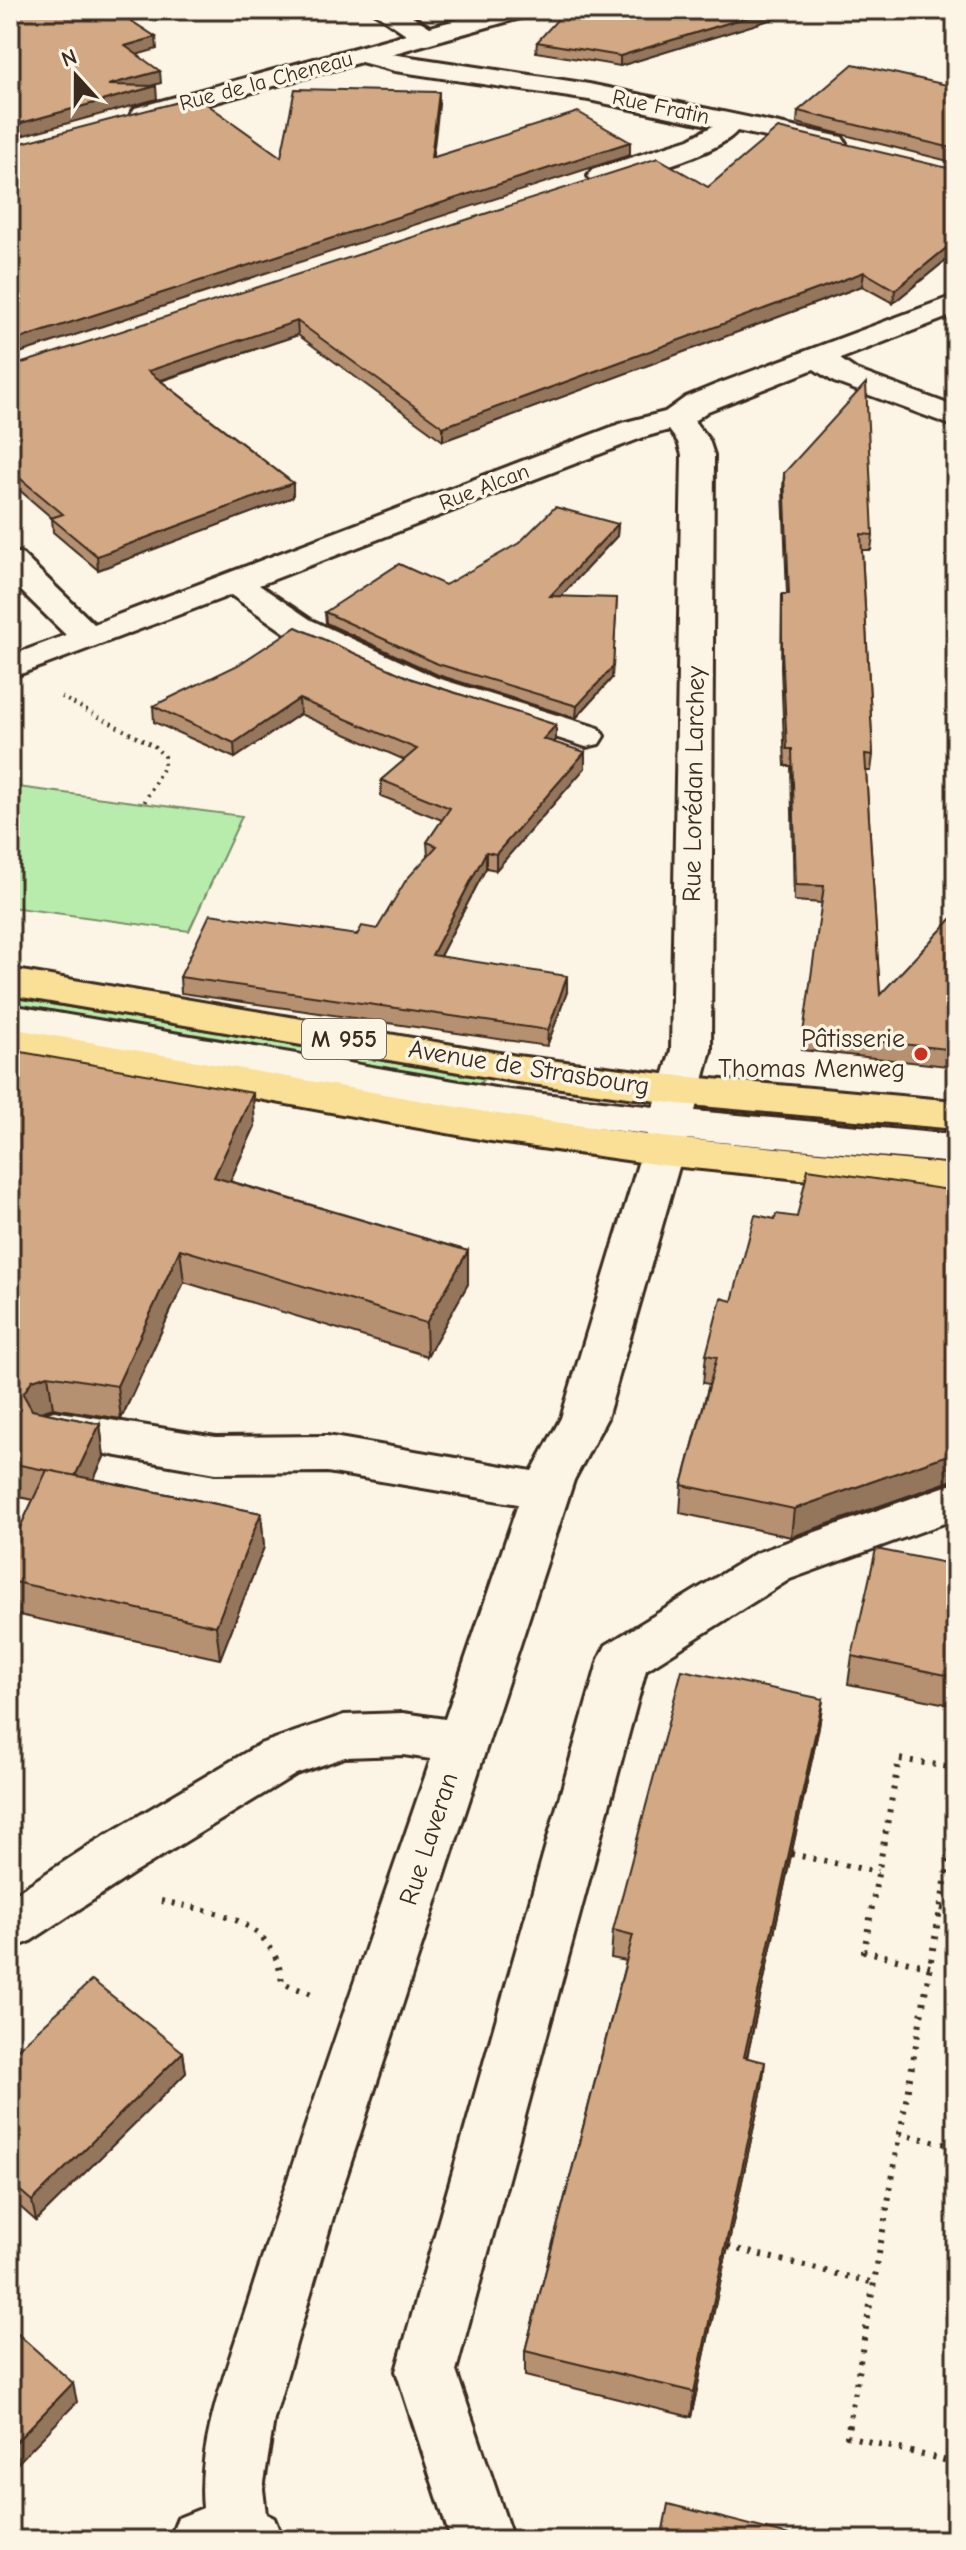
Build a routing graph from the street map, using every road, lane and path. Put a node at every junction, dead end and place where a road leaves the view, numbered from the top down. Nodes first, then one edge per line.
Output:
1 (384, 10) edge
2 (522, 10) edge
3 (428, 37) junction
4 (363, 55) junction
5 (117, 121) edge
6 (731, 122) junction
7 (862, 150) edge
8 (579, 184) edge
9 (956, 304) edge
10 (817, 357) junction
11 (956, 418) edge
12 (676, 419) junction
13 (10, 561) edge
14 (235, 582) junction
15 (88, 637) junction
16 (10, 668) edge
17 (49, 691) dead end
18 (586, 736) dead end
19 (144, 803) dead end
20 (10, 982) edge
21 (10, 1018) edge
22 (10, 1041) edge
23 (956, 1115) edge
24 (671, 1122) junction
25 (956, 1149) edge
26 (956, 1156) edge
27 (956, 1180) edge
28 (54, 1428) edge
29 (546, 1491) junction
30 (956, 1505) edge
31 (956, 1731) edge
32 (461, 1742) junction
33 (954, 1768) edge
34 (956, 1820) edge
35 (791, 1854) edge
36 (115, 1857) junction
37 (878, 1872) junction
38 (941, 1908) junction
39 (956, 1911) edge
40 (10, 1926) edge
41 (930, 1967) junction
42 (371, 2016) junction
43 (900, 2134) junction
44 (956, 2146) edge
45 (728, 2247) edge
46 (875, 2283) junction
47 (956, 2463) edge
48 (230, 2539) edge
49 (482, 2540) edge

1 - 3 street
2 - 3 street, Rue de la Cheneau
3 - 4 street, Rue de la Cheneau
4 - 5 street, Rue de la Cheneau
4 - 6 street, Rue Fratin
6 - 7 street, Rue Fratin
6 - 8 street
9 - 10 street, Rue Alcan
10 - 11 street
10 - 12 street, Rue Alcan
12 - 14 street, Rue Alcan
12 - 24 street, Rue Lorédan Larchey
13 - 15 street
14 - 15 street, Rue Alcan
14 - 18 street
15 - 16 street, Rue Alcan
17 - 19 path
20 - 24 main road, Avenue de Strasbourg / M 955
21 - 24 street, Avenue de Strasbourg / M 955
22 - 24 main road, Avenue de Strasbourg / M 955
23 - 24 main road, Avenue de Strasbourg / M 955
24 - 25 street, Avenue de Strasbourg / M 955
24 - 26 street, Avenue de Strasbourg / M 955
24 - 27 main road, Avenue de Strasbourg / M 955
24 - 29 street, Rue Laveran
28 - 29 street
29 - 32 street, Rue Laveran
30 - 49 street
31 - 33 path
32 - 36 street
32 - 42 street, Rue Laveran
33 - 37 path
34 - 38 path
35 - 37 path
36 - 40 street
36 - 42 path
37 - 41 path
38 - 39 path
38 - 41 path
41 - 43 path
42 - 48 street, Rue Laveran
43 - 44 path
43 - 46 path
45 - 46 path
46 - 47 path

